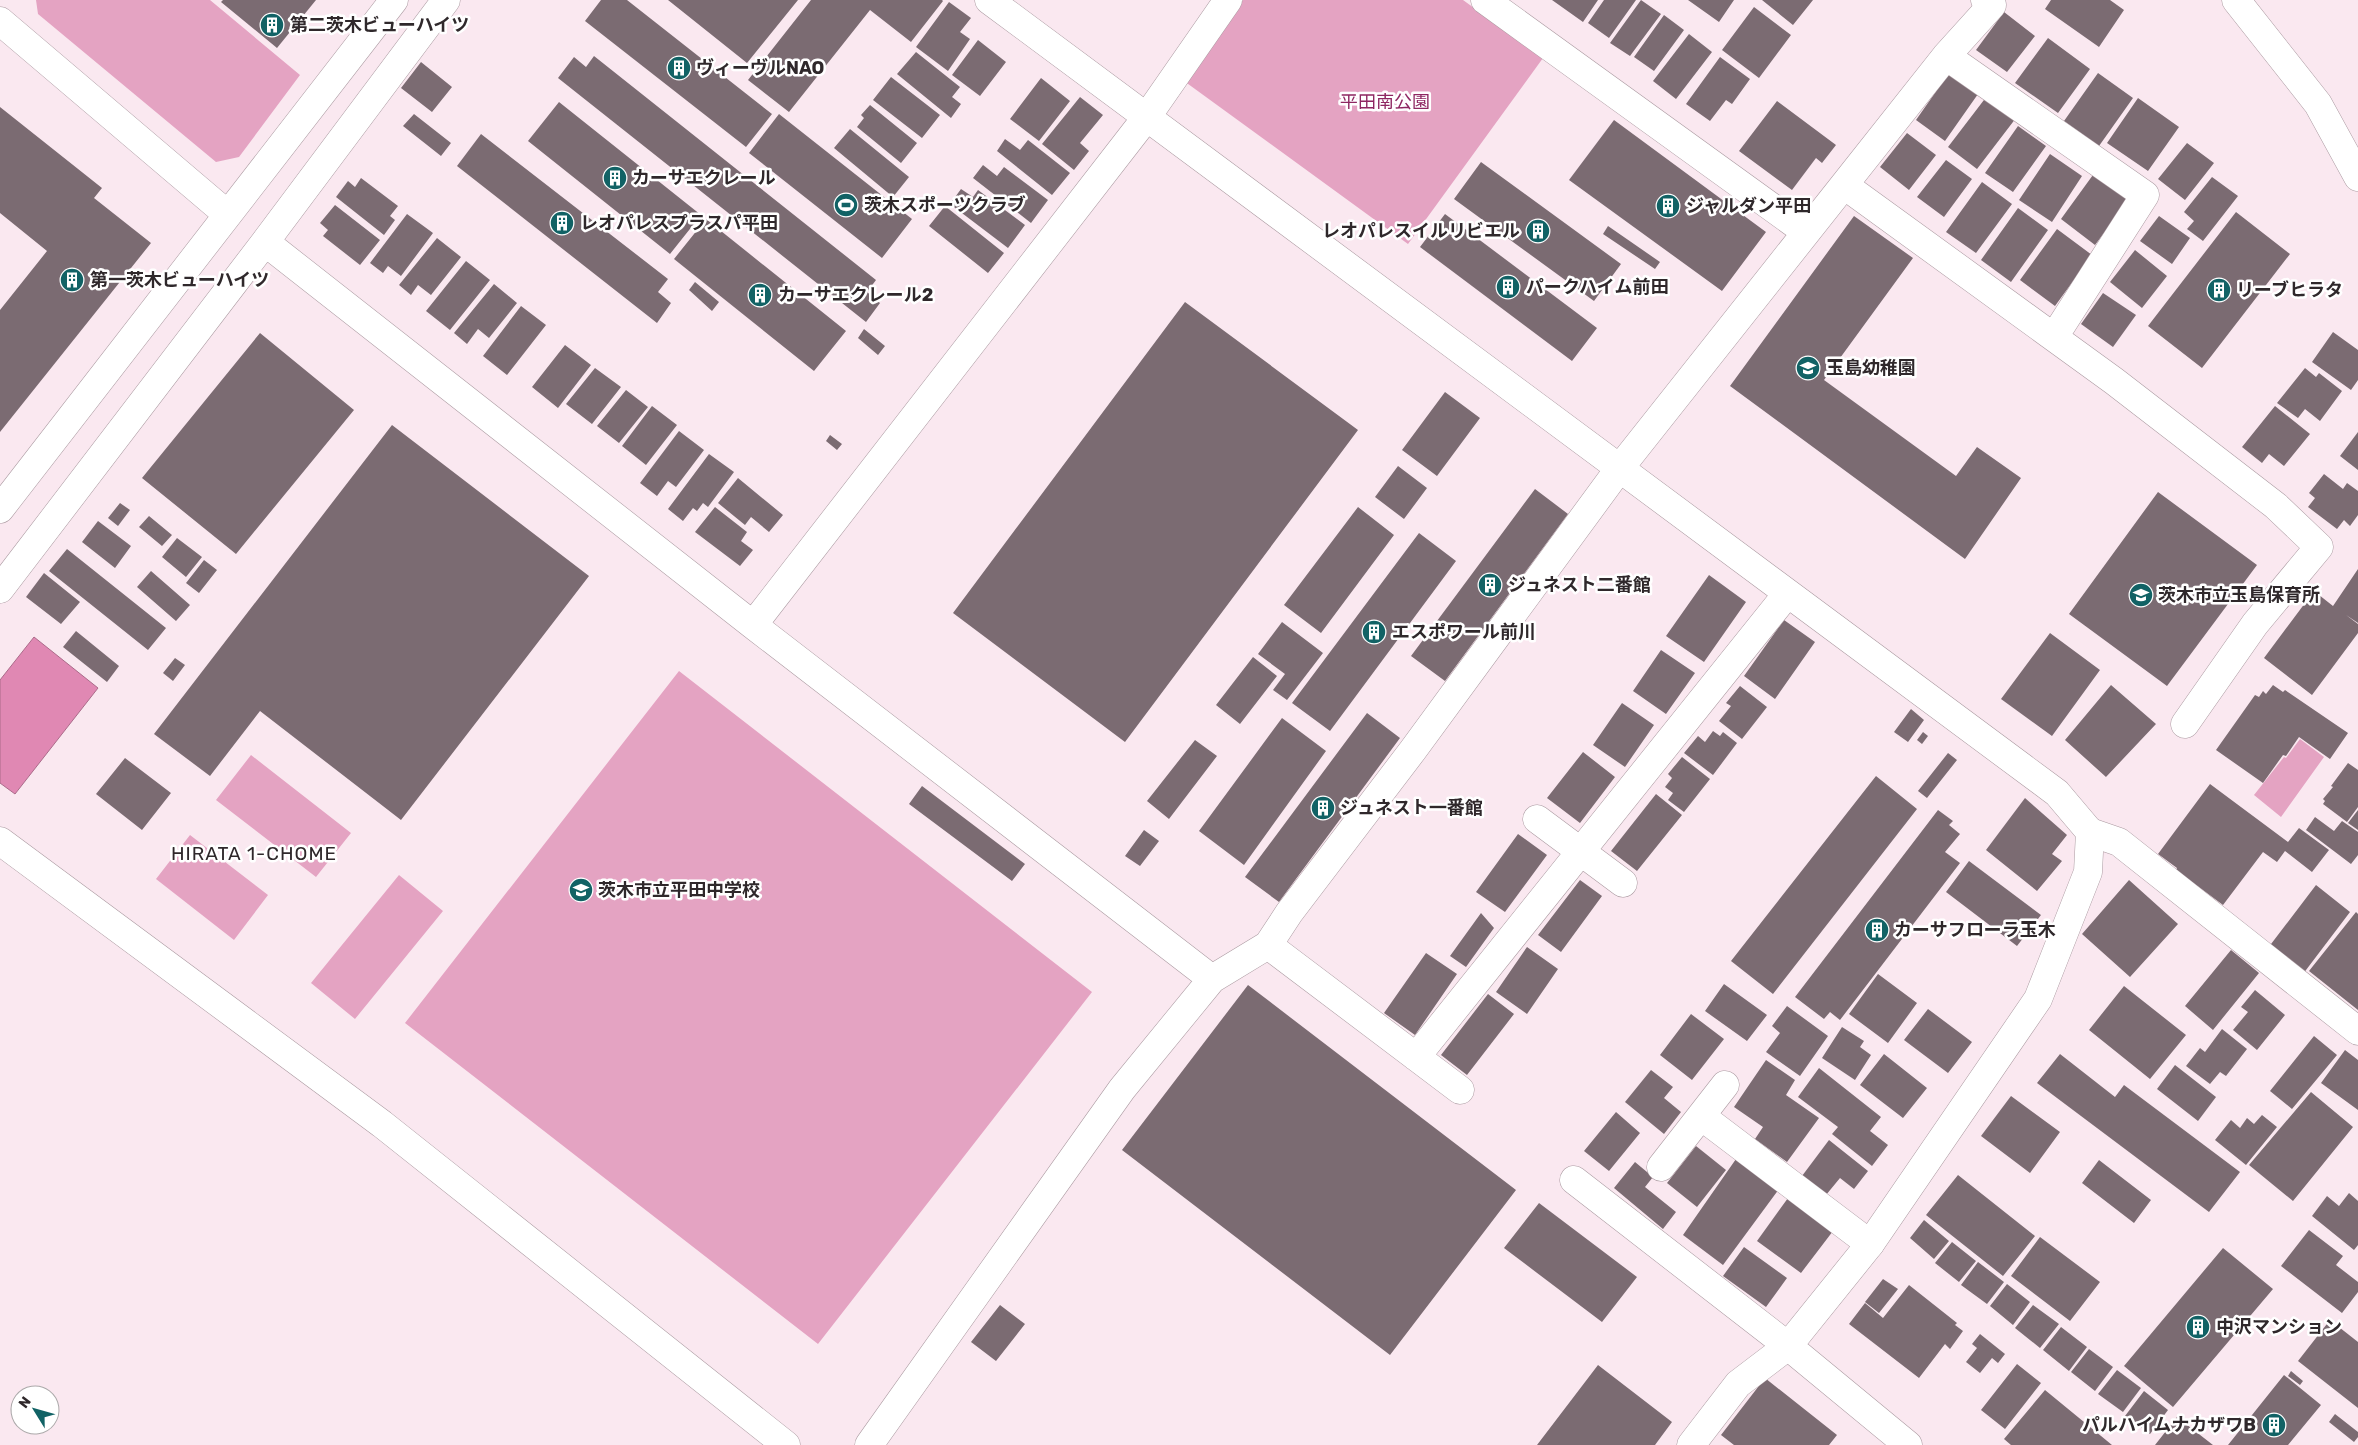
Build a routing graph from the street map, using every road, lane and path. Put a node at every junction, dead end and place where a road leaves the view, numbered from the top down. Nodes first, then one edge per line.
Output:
1 (394, 0) edge
2 (446, 0) edge
3 (989, 0) edge
4 (1228, 0) edge
5 (1485, 0) edge
6 (1985, 0) edge
7 (2236, 0) edge
8 (0, 22) edge
9 (1946, 56) junction
10 (1146, 118) junction
11 (2358, 176) edge
12 (1844, 185) junction
13 (227, 214) junction
14 (1806, 232) junction
15 (265, 242) junction
16 (2054, 337) junction
17 (1619, 469) junction
18 (0, 509) edge
19 (0, 589) edge
20 (1787, 594) junction
21 (753, 625) junction
22 (2185, 724) dead end
23 (1537, 819) dead end
24 (2090, 832) junction
25 (0, 841) edge
26 (1581, 852) junction
27 (1622, 883) dead end
28 (1268, 945) junction
29 (1212, 979) junction
30 (2358, 1031) edge
31 (1416, 1057) junction
32 (1725, 1085) dead end
33 (1460, 1090) dead end
34 (1701, 1116) junction
35 (1661, 1167) dead end
36 (1574, 1180) dead end
37 (1870, 1244) junction
38 (1788, 1346) junction
39 (786, 1445) edge
40 (869, 1445) edge
41 (1691, 1445) edge
42 (1908, 1445) edge

1 - 13 street
2 - 15 street
3 - 10 street
4 - 10 street
5 - 14 street
6 - 9 street
7 - 11 street
8 - 13 street
9 - 12 street
9 - 16 street
10 - 17 street
10 - 21 street
12 - 14 street
12 - 16 street
13 - 18 street
14 - 17 street
15 - 19 street
15 - 21 street
16 - 22 street
17 - 20 street
17 - 28 street
20 - 24 street
20 - 26 street
21 - 29 street
23 - 26 street
24 - 30 street
24 - 37 street
25 - 39 street
26 - 27 street
26 - 31 street
28 - 29 street
28 - 31 street
29 - 40 street
31 - 33 street
32 - 34 street
34 - 35 street
34 - 37 street
36 - 38 street
37 - 38 street
38 - 41 street
38 - 42 street

